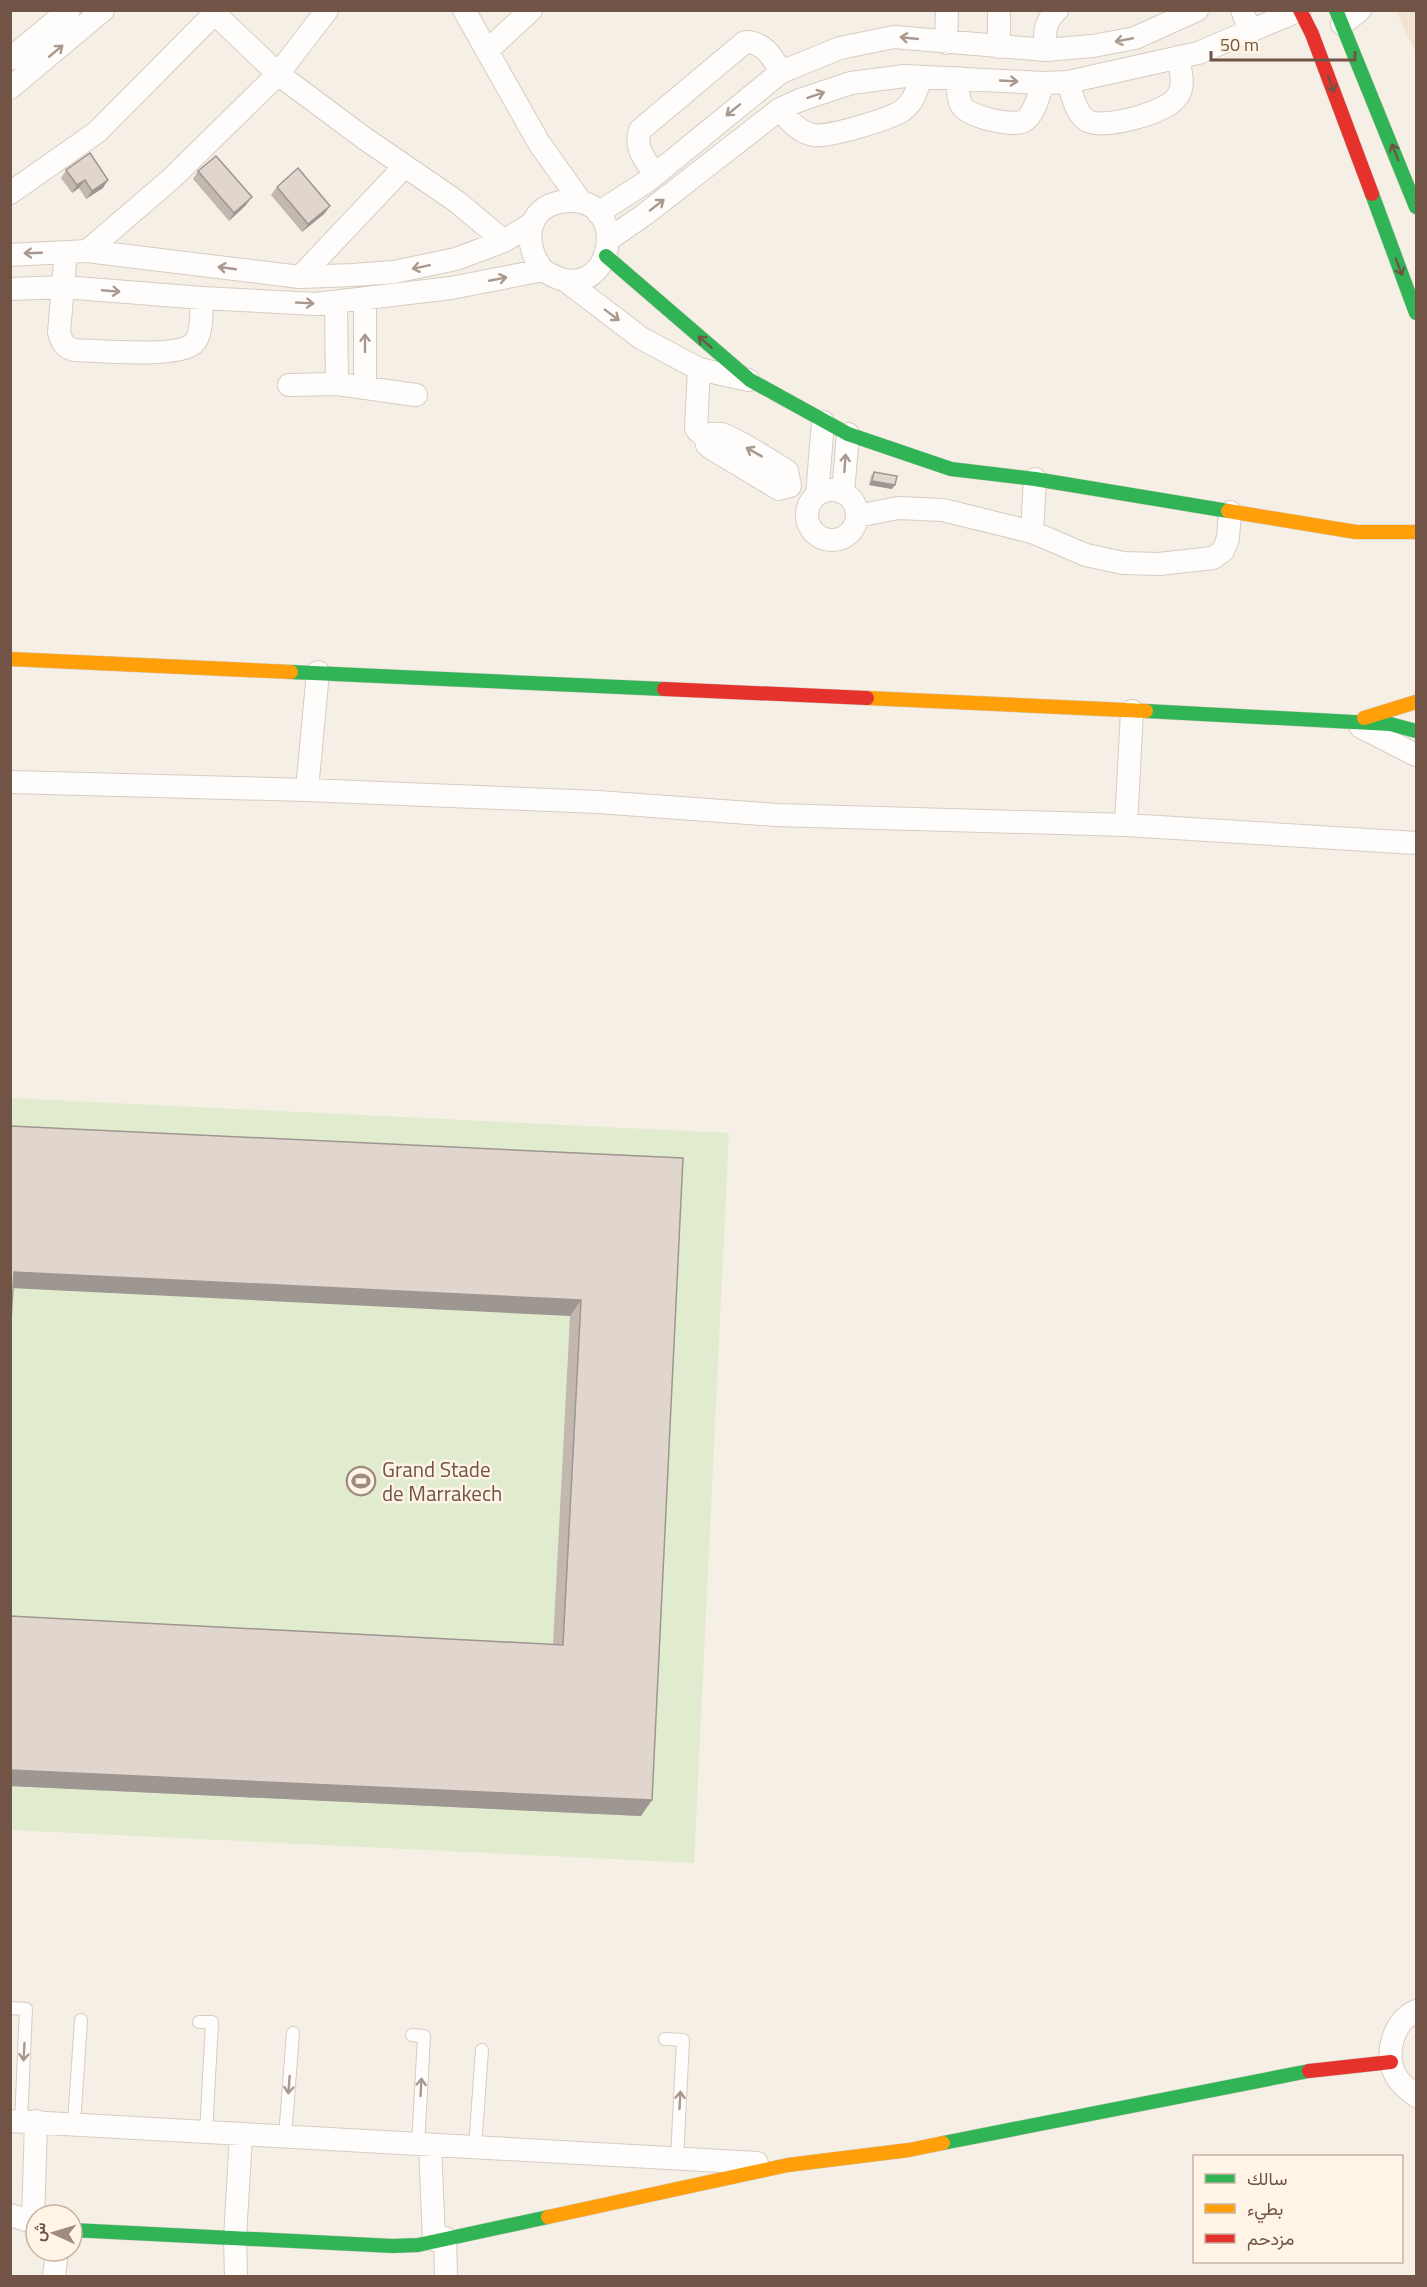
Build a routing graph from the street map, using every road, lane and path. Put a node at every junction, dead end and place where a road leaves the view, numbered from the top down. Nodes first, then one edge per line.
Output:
1 (69, 10) edge
2 (103, 10) edge
3 (327, 10) edge
4 (464, 10) edge
5 (531, 10) edge
6 (947, 10) edge
7 (999, 10) edge
8 (1057, 10) edge
9 (1197, 10) edge
10 (1300, 10) edge
11 (1360, 10) edge
12 (212, 12) edge
13 (1162, 17) edge
14 (1339, 17) edge
15 (1246, 21) edge
16 (946, 42) junction
17 (999, 47) junction
18 (840, 48) junction
19 (488, 50) junction
20 (1046, 50) junction
21 (1178, 57) junction
22 (10, 59) edge
23 (781, 72) junction
24 (278, 74) junction
25 (921, 77) junction
26 (958, 78) junction
27 (1068, 82) junction
28 (851, 83) junction
29 (1043, 83) junction
30 (10, 88) edge
31 (780, 109) junction
32 (404, 166) junction
33 (655, 174) junction
34 (10, 193) edge
35 (590, 207) junction
36 (1416, 207) edge
37 (533, 223) junction
38 (504, 242) junction
39 (608, 248) junction
40 (76, 252) junction
41 (10, 255) edge
42 (188, 262) junction
43 (543, 270) junction
44 (353, 275) junction
45 (300, 278) junction
46 (565, 280) junction
47 (64, 287) junction
48 (10, 289) edge
49 (194, 297) junction
50 (352, 300) junction
51 (1416, 313) edge
52 (699, 369) junction
53 (750, 380) junction
54 (338, 384) junction
55 (289, 385) dead end
56 (365, 387) junction
57 (416, 395) dead end
58 (823, 422) junction
59 (848, 434) junction
60 (1035, 479) junction
61 (843, 493) junction
62 (814, 498) junction
63 (1230, 512) junction
64 (857, 516) junction
65 (1032, 532) junction
66 (1416, 532) edge
67 (10, 659) edge
68 (318, 672) junction
69 (1416, 702) edge
70 (1132, 711) junction
71 (1416, 716) edge
72 (1351, 722) junction
73 (1390, 724) junction
74 (1416, 731) edge
75 (1416, 755) edge
76 (10, 782) edge
77 (307, 790) junction
78 (1126, 825) junction
79 (1416, 843) edge
80 (10, 2008) edge
81 (1416, 2011) edge
82 (81, 2020) dead end
83 (199, 2022) dead end
84 (293, 2033) dead end
85 (412, 2035) dead end
86 (665, 2039) dead end
87 (482, 2050) dead end
88 (1391, 2062) junction
89 (1416, 2096) edge
90 (22, 2122) edge
91 (74, 2124) junction
92 (206, 2133) junction
93 (241, 2136) junction
94 (285, 2137) junction
95 (424, 2146) junction
96 (475, 2147) junction
97 (677, 2158) junction
98 (788, 2165) junction
99 (33, 2203) edge
100 (84, 2231) edge
101 (235, 2237) junction
102 (440, 2239) junction
103 (236, 2277) edge
104 (446, 2277) edge

1 - 22 street
30 -> 2 street
3 - 24 street
4 - 19 street
5 - 19 street
6 - 16 street
7 - 17 street
8 - 20 street
9 - 13 street
10 - 15 street
10 -> 51 street
11 - 14 street
12 - 24 street
12 - 34 street
13 -> 20 street
36 -> 14 street
15 - 21 street
16 - 17 street
16 -> 18 street
17 - 20 street
18 - 23 street
18 - 28 street
19 - 35 street
21 - 27 street
21 - 27 street
23 -> 33 street
23 - 33 street
24 - 32 street
24 - 40 street
25 - 26 street
25 - 28 street
25 - 31 street
26 -> 29 street
26 - 29 street
27 - 29 street
31 -> 28 street
39 -> 31 street
32 - 38 street
32 - 45 street
33 - 35 street
35 - 37 street
35 - 39 street
37 - 38 street
37 - 43 street
38 -> 44 street
39 - 46 street
53 -> 39 street
40 -> 41 street
40 - 42 street
40 - 47 street
45 -> 42 street
42 - 49 street
43 - 46 street
50 -> 43 street
44 - 45 street
44 - 50 street
46 -> 52 street
47 - 48 street
47 -> 49 street
47 - 49 street
49 -> 50 street
50 - 54 street
56 -> 50 street
52 - 53 street
52 - 62 street
53 - 58 street
54 - 55 street
54 - 56 street
56 - 57 street
58 - 59 street
58 - 62 street
59 - 60 street
61 -> 59 street
60 - 63 street
60 - 65 street
61 - 62 street
61 - 64 street
62 - 64 street
63 - 65 street
63 - 66 street
64 - 65 street
67 - 68 street
68 - 70 street
68 - 77 street
69 - 72 street
70 - 72 street
70 - 78 street
71 - 73 street
72 - 73 street
72 - 75 street
73 - 74 street
76 - 77 street
77 - 78 street
78 - 79 street
80 -> 90 lane
81 - 88 street
82 - 91 lane
83 - 92 lane
84 -> 94 lane
95 -> 85 lane
97 -> 86 lane
87 - 96 lane
88 - 89 street
88 - 98 street
90 - 91 street
90 - 99 street
91 - 92 street
92 - 93 street
93 - 94 street
93 - 101 street
94 - 95 street
95 - 96 street
95 - 102 street
96 - 97 street
97 - 98 street
98 - 102 street
100 - 101 street
101 - 102 street
101 - 103 street
102 - 104 street

